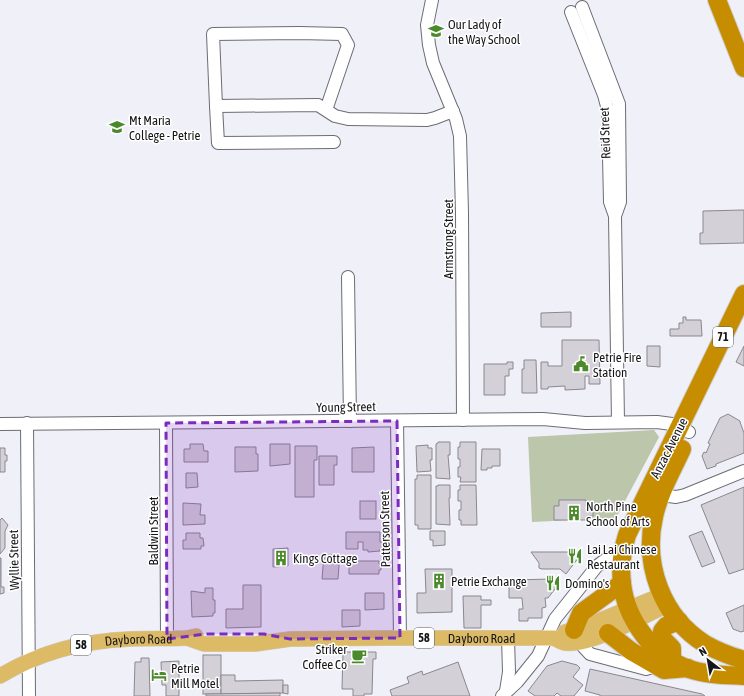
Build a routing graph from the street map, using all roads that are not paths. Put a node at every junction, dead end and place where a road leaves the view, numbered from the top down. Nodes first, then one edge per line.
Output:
1 (717, 0) edge
2 (431, 1) edge
3 (582, 7) dead end
4 (571, 12) dead end
5 (739, 40) edge
6 (744, 68) edge
7 (216, 106) junction
8 (326, 110) junction
9 (453, 111) junction
10 (334, 142) dead end
11 (615, 216) junction
12 (348, 277) dead end
13 (744, 294) edge
14 (744, 321) edge
15 (463, 420) junction
16 (350, 421) junction
17 (397, 421) junction
18 (618, 422) junction
19 (26, 423) junction
20 (166, 423) junction
21 (0, 424) edge
22 (684, 430) junction
23 (744, 471) edge
24 (661, 495) junction
25 (622, 553) junction
26 (622, 583) junction
27 (664, 600) junction
28 (632, 615) junction
29 (679, 621) junction
30 (608, 633) junction
31 (576, 636) junction
32 (400, 638) junction
33 (508, 638) junction
34 (550, 638) junction
35 (167, 639) junction
36 (744, 660) edge
37 (29, 661) junction
38 (673, 665) junction
39 (0, 676) edge
40 (744, 676) edge
41 (506, 694) edge
42 (29, 696) edge

1 - 5 highway
2 - 9 street, Armstrong Street
3 - 11 street, Reid Street
4 - 11 street, Reid Street
5 - 6 highway
7 - 8 street
7 - 8 street
7 - 10 street
8 - 9 street
9 - 15 street, Armstrong Street
11 - 18 street, Reid Street
12 - 16 street
13 - 22 highway, Anzac Avenue / 71
14 - 22 highway, Anzac Avenue / 71
15 - 17 street, Young Street
15 - 18 street, Young Street
16 - 17 street, Young Street
16 - 20 street, Young Street
17 - 32 street, Patterson Street
18 - 22 street, Young Street
19 - 20 street, Young Street
19 - 21 street, Young Street
19 - 37 street, Wyllie Street
20 - 35 street, Baldwin Street
22 - 24 highway, Anzac Avenue / 71
22 - 25 highway, Anzac Avenue / 71
23 - 24 street
24 - 27 highway, Anzac Avenue / 71
25 - 26 highway, Anzac Avenue / 71
25 - 34 street
26 - 28 highway, Anzac Avenue / 71
26 - 31 highway
27 - 28 main road, Dayboro Road / 58
27 - 29 highway, Anzac Avenue
28 - 30 main road, Dayboro Road / 58
28 - 31 main road, Dayboro Road / 58
28 - 38 highway
29 - 36 highway, Anzac Avenue
29 - 38 highway
30 - 31 main road, Dayboro Road / 58
30 - 38 highway
31 - 34 main road, Dayboro Road / 58
31 - 38 street
32 - 33 main road, Dayboro Road / 58
32 - 35 main road, Dayboro Road / 58
33 - 34 main road, Dayboro Road / 58
33 - 41 street
34 - 41 street
35 - 37 main road, Dayboro Road / 58
37 - 39 main road, Dayboro Road / 58
37 - 42 street, Wyllie Street
38 - 40 highway

